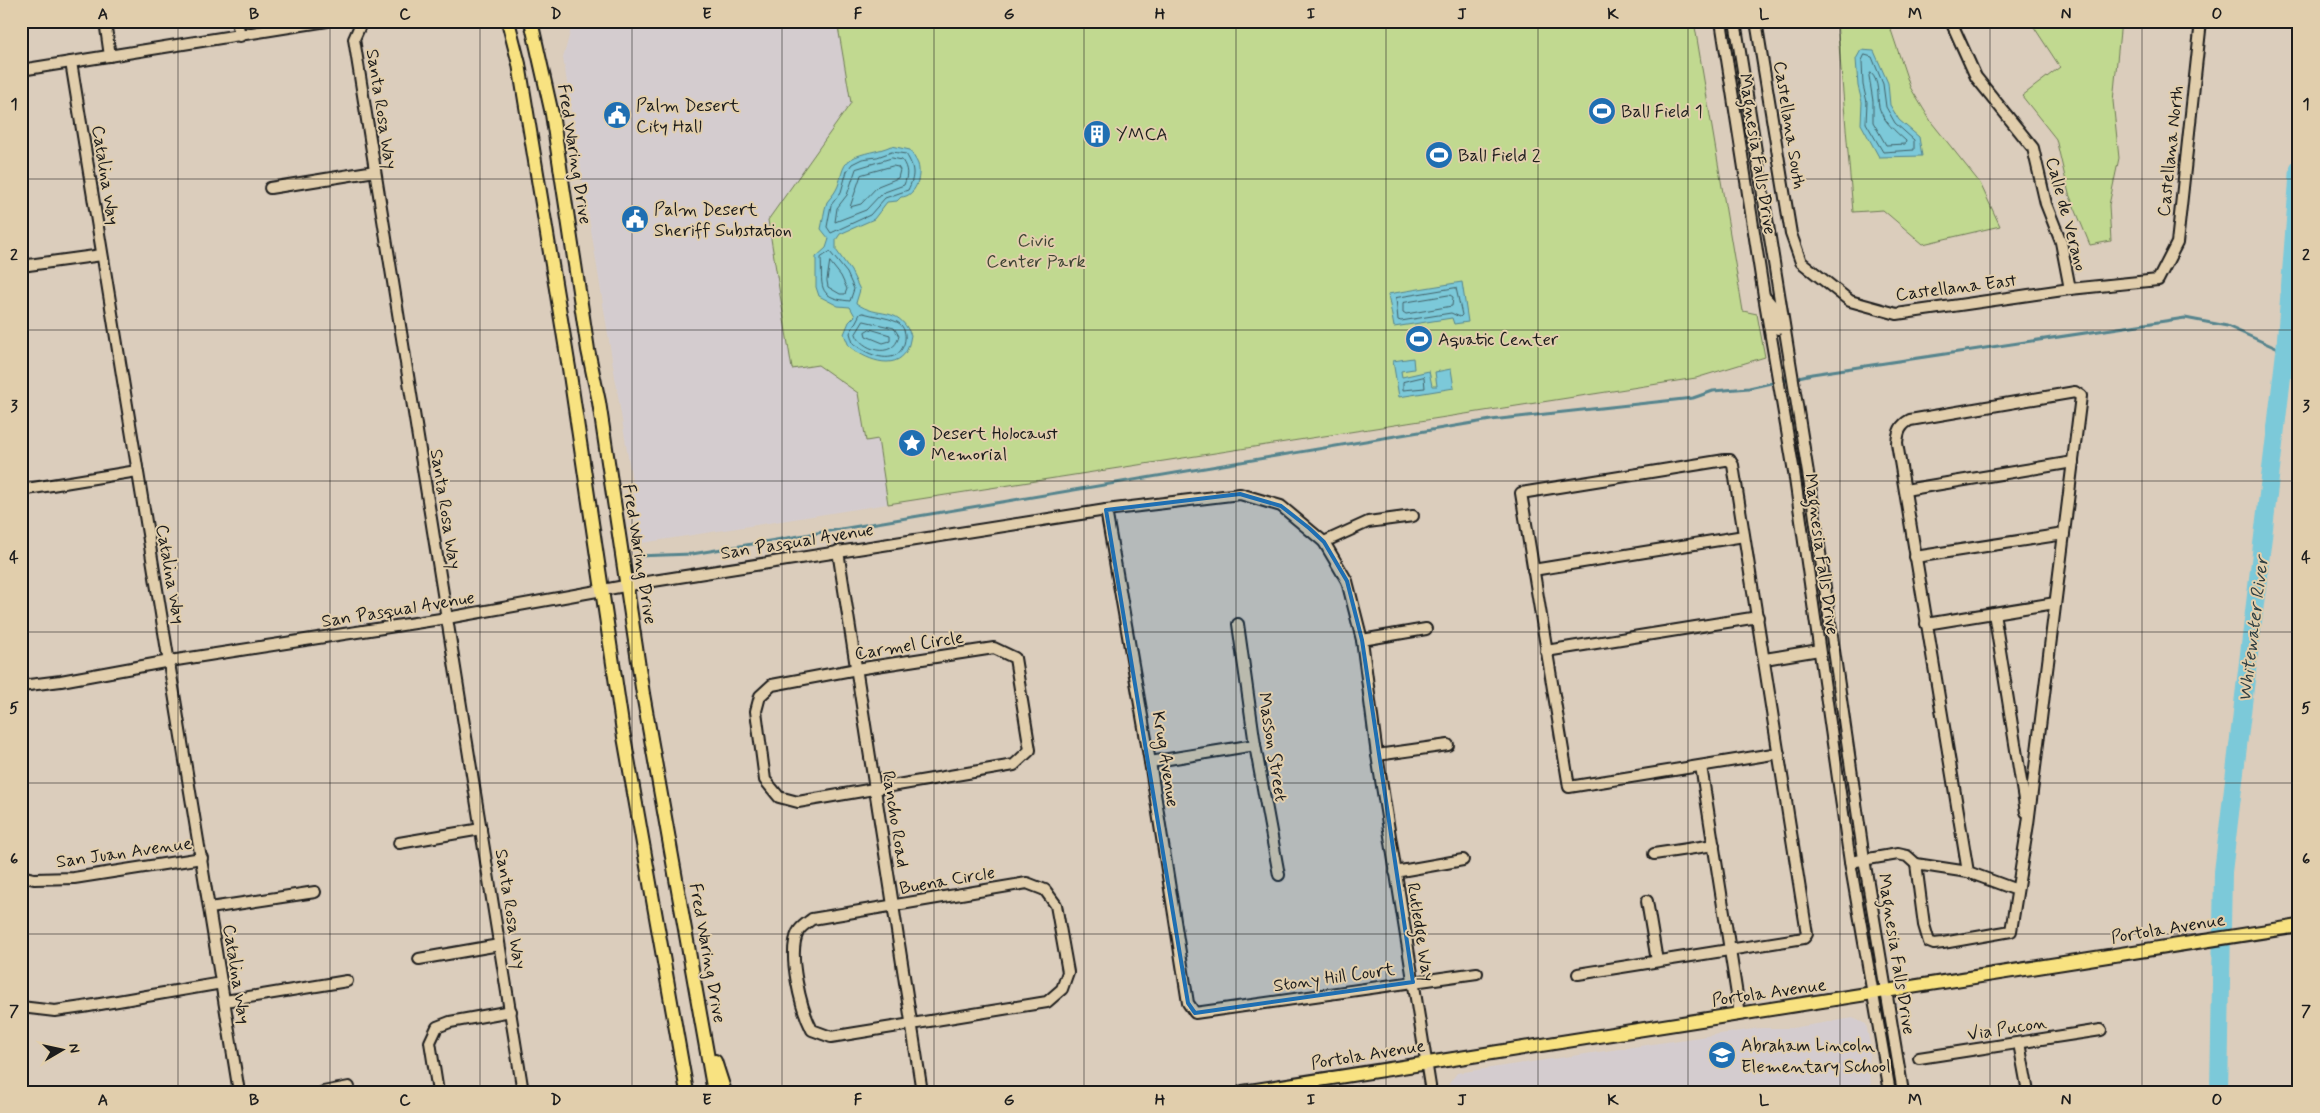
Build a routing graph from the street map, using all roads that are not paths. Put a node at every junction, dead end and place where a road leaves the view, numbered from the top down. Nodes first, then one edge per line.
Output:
1 (105, 21) edge
2 (237, 21) edge
3 (327, 21) edge
4 (362, 21) edge
5 (508, 21) edge
6 (531, 21) edge
7 (1721, 21) edge
8 (1735, 21) edge
9 (1756, 21) edge
10 (1953, 21) edge
11 (2200, 21) edge
12 (240, 36) junction
13 (110, 56) junction
14 (72, 62) junction
15 (21, 70) edge
16 (375, 171) junction
17 (270, 188) dead end
18 (1791, 234) joint
19 (102, 255) junction
20 (21, 266) edge
21 (2158, 280) joint
22 (2070, 289) junction
23 (1764, 296) junction
24 (1789, 355) junction
25 (2072, 462) junction
26 (137, 471) junction
27 (21, 490) edge
28 (1905, 490) junction
29 (1106, 510) junction
30 (1413, 516) dead end
31 (2064, 534) junction
32 (1744, 536) junction
33 (1324, 542) junction
34 (838, 551) junction
35 (1915, 557) junction
36 (1533, 570) junction
37 (627, 585) junction
38 (602, 590) junction
39 (2055, 604) junction
40 (1994, 614) junction
41 (1758, 617) junction
42 (447, 618) junction
43 (1238, 624) dead end
44 (1926, 624) junction
45 (1426, 629) dead end
46 (1362, 640) junction
47 (1819, 650) junction
48 (1546, 651) junction
49 (1765, 658) junction
50 (170, 661) junction
51 (857, 669) junction
52 (21, 686) edge
53 (1255, 745) junction
54 (1448, 745) dead end
55 (1779, 753) junction
56 (1377, 755) junction
57 (1150, 762) junction
58 (1701, 766) junction
59 (1381, 778) joint
60 (876, 789) junction
61 (2028, 824) junction
62 (481, 829) junction
63 (400, 843) dead end
64 (1714, 845) junction
65 (1654, 854) dead end
66 (202, 858) junction
67 (1864, 859) junction
68 (1463, 860) dead end
69 (1850, 862) junction
70 (1916, 864) junction
71 (1395, 872) junction
72 (1968, 872) junction
73 (21, 876) edge
74 (1279, 876) dead end
75 (2017, 890) junction
76 (315, 892) dead end
77 (1647, 901) dead end
78 (893, 906) junction
79 (210, 908) junction
80 (2299, 926) edge
81 (499, 945) junction
82 (1731, 950) junction
83 (419, 959) dead end
84 (1657, 961) junction
85 (1477, 973) dead end
86 (1578, 974) dead end
87 (347, 982) dead end
88 (1413, 982) junction
89 (222, 983) junction
90 (1886, 992) junction
91 (1873, 994) junction
92 (224, 1002) junction
93 (21, 1007) edge
94 (511, 1011) junction
95 (1195, 1013) joint
96 (1740, 1014) junction
97 (703, 1022) junction
98 (910, 1024) junction
99 (2101, 1030) dead end
100 (2019, 1042) junction
101 (1919, 1058) dead end
102 (1427, 1062) junction
103 (349, 1087) dead end
104 (1292, 1088) edge
105 (239, 1092) edge
106 (323, 1092) edge
107 (438, 1092) edge
108 (523, 1092) edge
109 (687, 1092) edge
110 (714, 1092) edge
111 (725, 1092) edge
112 (922, 1092) edge
113 (1243, 1092) edge
114 (1431, 1092) edge
115 (1890, 1092) edge
116 (1903, 1092) edge
117 (2028, 1092) edge

1 - 13 street
2 - 12 street
3 - 12 street
4 - 16 street, Santa Rosa Way
5 - 38 main road
6 - 37 main road, Fred Waring Drive
7 - 23 street, Magnesia Falls Drive
8 - 24 street, Magnesia Falls Drive
9 - 18 street, Castellana South
10 - 22 street, Calle de Verano
11 - 21 street, Castellana North
12 - 13 street
13 - 14 street
14 - 15 street
14 - 19 street, Catalina Way
16 - 17 street
16 - 42 street, Santa Rosa Way
18 - 22 street, Castellana East
19 - 20 street
19 - 26 street, Catalina Way
21 - 22 street, Castellana East
23 - 24 street
23 - 47 street, Magnesia Falls Drive
24 - 67 street, Magnesia Falls Drive
25 - 28 street
25 - 28 street
25 - 31 street
26 - 27 street
26 - 50 street, Catalina Way
28 - 35 street
29 - 33 street, San Pasqual Avenue
29 - 34 street, San Pasqual Avenue
29 - 57 street, Krug Avenue
30 - 33 street
31 - 35 street
31 - 39 street
32 - 36 street
32 - 36 street
32 - 41 street
33 - 46 street, San Pasqual Avenue
34 - 37 street, San Pasqual Avenue
34 - 51 street, Rancho Road
35 - 44 street
36 - 48 street
37 - 38 street, San Pasqual Avenue
37 - 97 main road, Fred Waring Drive
38 - 42 street, San Pasqual Avenue
38 - 109 main road
39 - 40 street
39 - 61 street
40 - 44 street
40 - 61 street
41 - 48 street
41 - 49 street
42 - 50 street, San Pasqual Avenue
42 - 62 street, Santa Rosa Way
43 - 53 street, Masson Street
44 - 72 street
45 - 46 street
46 - 56 street, San Pasqual Avenue
47 - 49 street
47 - 69 street, Magnesia Falls Drive
48 - 58 street
49 - 55 street
50 - 52 street, San Pasqual Avenue
50 - 66 street, Catalina Way
51 - 60 street, Rancho Road
51 - 60 street, Carmel Circle
51 - 60 street, Carmel Circle
53 - 57 street
53 - 74 street, Masson Street
54 - 56 street
55 - 58 street
55 - 82 street
56 - 59 street, San Pasqual Avenue
57 - 95 street, Krug Avenue
58 - 64 street
59 - 71 street, Rutledge Way
60 - 78 street, Rancho Road
61 - 75 street
62 - 63 street
62 - 81 street, Santa Rosa Way
64 - 65 street
64 - 82 street
66 - 73 street, San Juan Avenue
66 - 79 street, Catalina Way
67 - 69 street
67 - 70 street
67 - 90 street, Magnesia Falls Drive
68 - 71 street
69 - 91 street, Magnesia Falls Drive
70 - 72 street
70 - 75 street
71 - 88 street, Rutledge Way
72 - 75 street
76 - 79 street
77 - 84 street
78 - 98 street, Rancho Road
78 - 98 street, Buena Circle
78 - 98 street, Buena Circle
79 - 89 street, Catalina Way
80 - 90 main road, Portola Avenue
81 - 83 street
81 - 94 street, Santa Rosa Way
82 - 84 street
82 - 96 street
84 - 86 street
85 - 88 street, Stony Hill Court
87 - 92 street
88 - 95 street, Stony Hill Court
88 - 102 street, Rutledge Way
89 - 92 street, Catalina Way
89 - 93 street
90 - 91 main road, Portola Avenue
90 - 116 street, Magnesia Falls Drive
91 - 96 main road, Portola Avenue
91 - 115 street, Magnesia Falls Drive
92 - 105 street, Catalina Way
94 - 107 street
94 - 108 street, Santa Rosa Way
96 - 102 main road, Portola Avenue
97 - 110 main road, Fred Waring Drive
97 - 111 main road
98 - 112 street, Rancho Road
99 - 100 street, Via Pucon
100 - 101 street, Via Pucon
100 - 117 street
102 - 104 main road, Portola Avenue
102 - 114 street, Rutledge Way
103 - 106 street
104 - 113 main road, Portola Avenue

